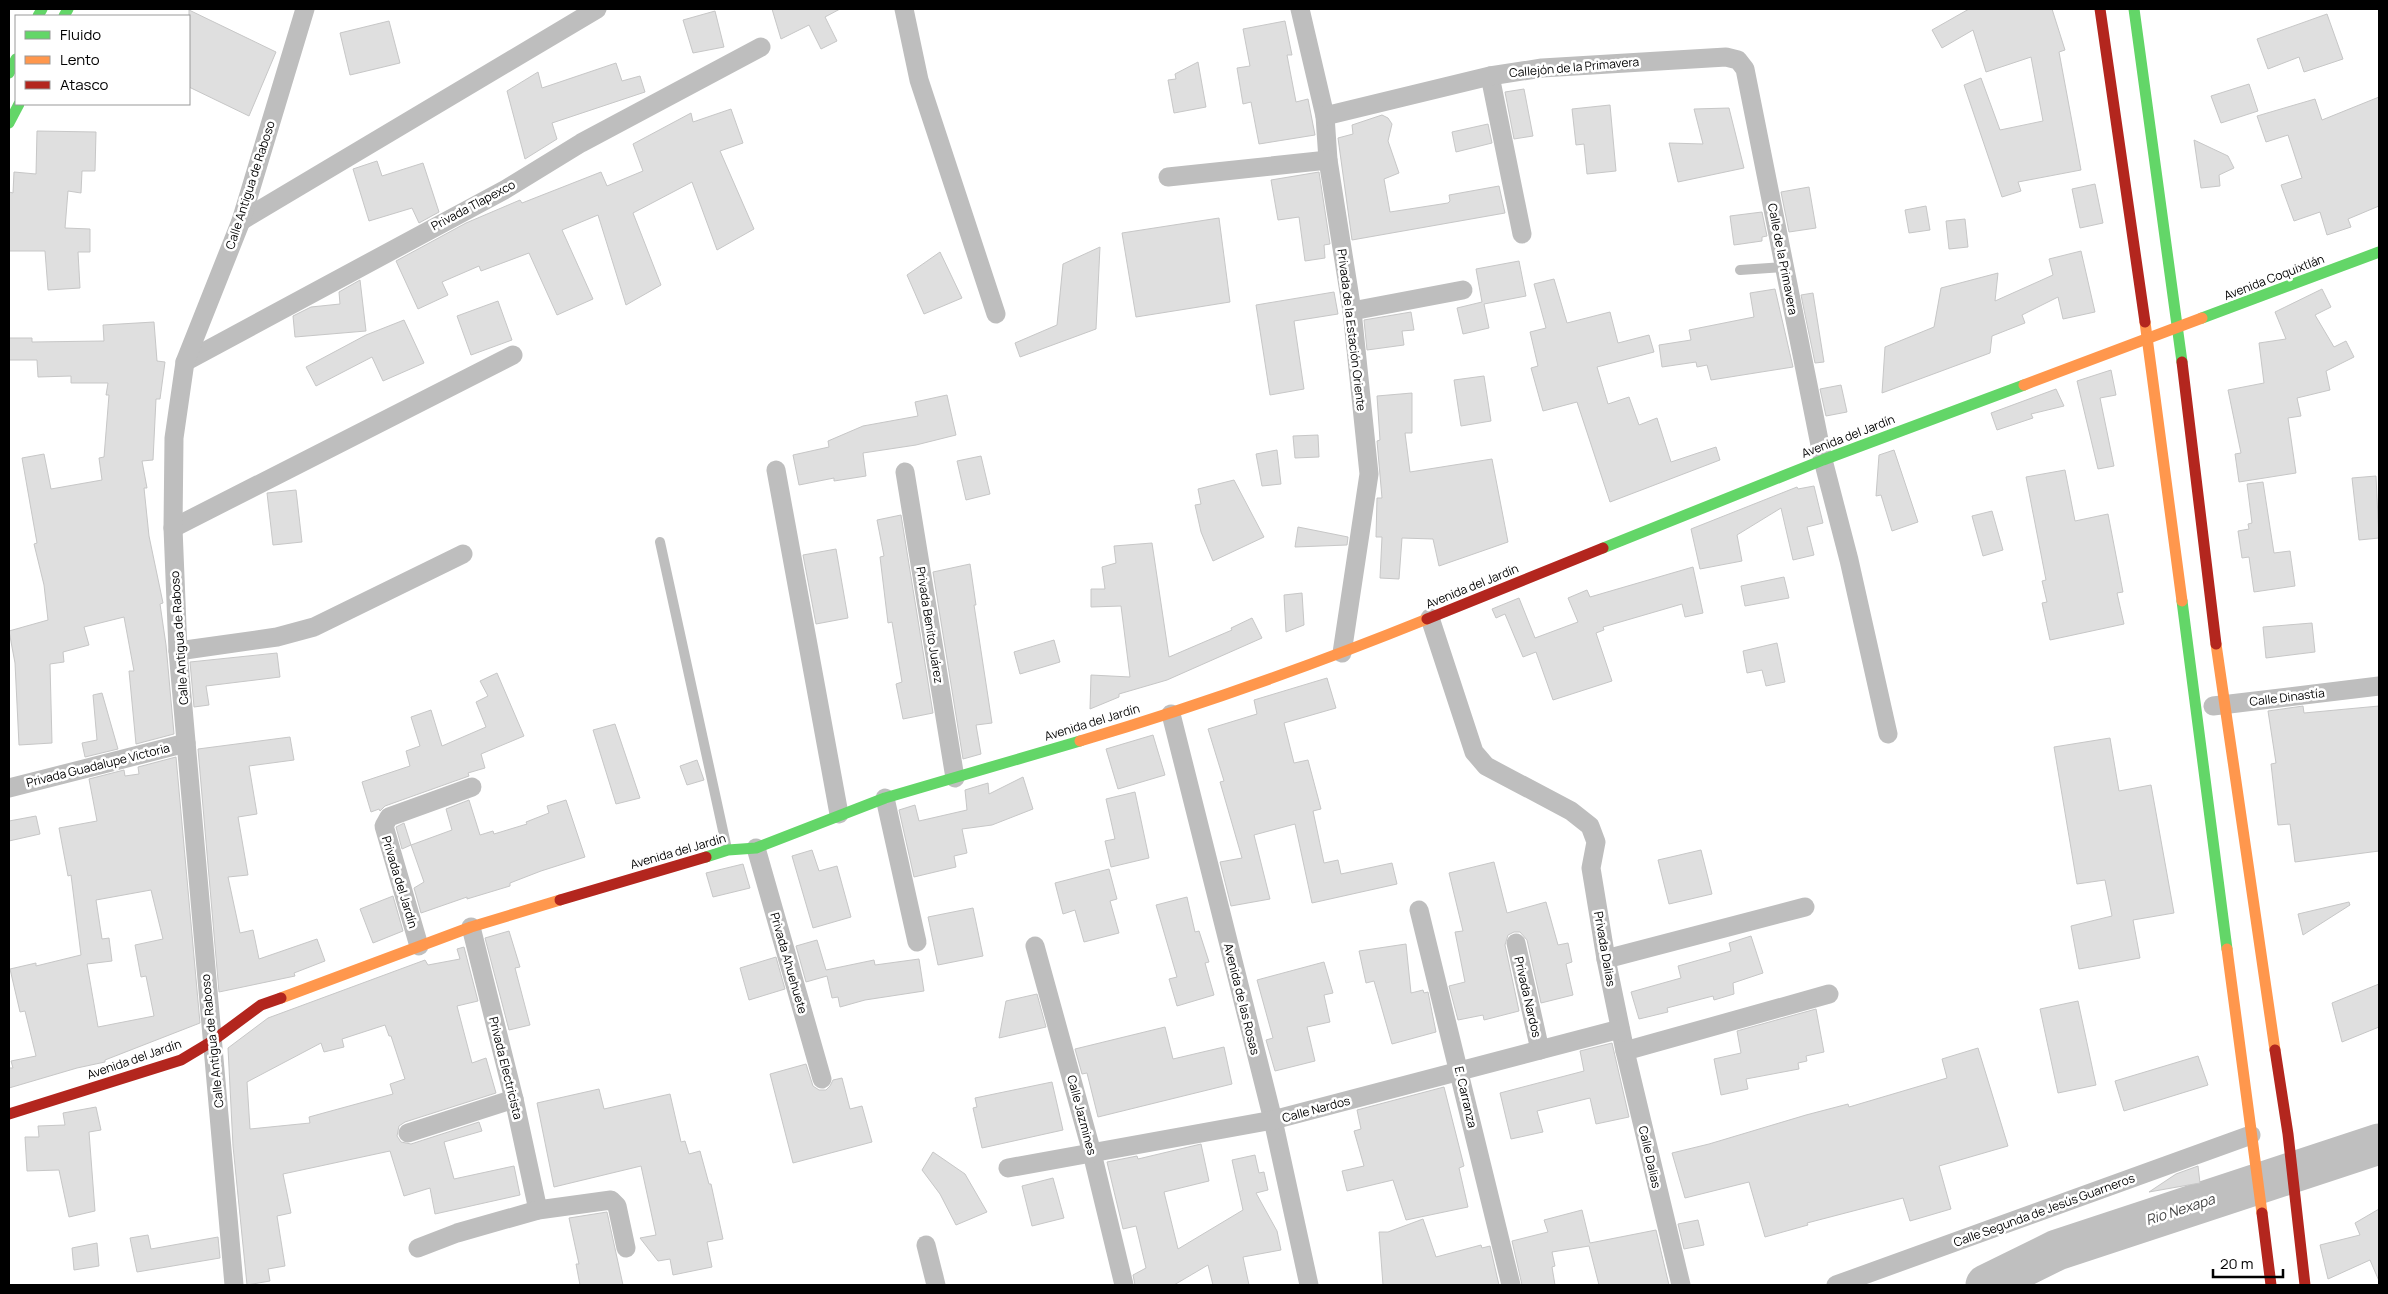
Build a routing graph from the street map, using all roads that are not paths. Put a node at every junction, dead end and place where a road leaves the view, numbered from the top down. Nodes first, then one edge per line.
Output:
1 (305, 9) edge
2 (904, 9) edge
3 (1300, 9) edge
4 (2100, 9) edge
5 (2134, 9) edge
6 (593, 10) edge
7 (761, 47) dead end
8 (1738, 60) joint
9 (15, 61) edge
10 (9, 73) edge
11 (1490, 76) junction
12 (18, 105) edge
13 (1325, 116) junction
14 (9, 123) edge
15 (1328, 160) junction
16 (1168, 177) dead end
17 (241, 221) junction
18 (1522, 234) dead end
19 (2379, 252) edge
20 (1785, 267) junction
21 (1740, 270) dead end
22 (1463, 290) dead end
23 (1352, 311) junction
24 (996, 314) dead end
25 (2178, 328) junction
26 (2147, 337) junction
27 (513, 356) dead end
28 (185, 362) junction
29 (1823, 460) junction
30 (776, 470) dead end
31 (904, 472) dead end
32 (173, 528) junction
33 (660, 542) dead end
34 (464, 554) dead end
35 (1430, 618) junction
36 (178, 651) junction
37 (1342, 653) junction
38 (2379, 686) edge
39 (2223, 704) junction
40 (2194, 708) junction
41 (1171, 714) junction
42 (1888, 734) dead end
43 (186, 744) junction
44 (955, 778) junction
45 (472, 787) dead end
46 (9, 788) edge
47 (884, 798) junction
48 (838, 814) junction
49 (756, 848) junction
50 (728, 850) junction
51 (1805, 908) dead end
52 (1419, 910) dead end
53 (471, 927) junction
54 (917, 942) dead end
55 (1516, 943) dead end
56 (419, 946) junction
57 (1035, 946) dead end
58 (1606, 959) junction
59 (1829, 994) dead end
60 (1620, 1029) junction
61 (211, 1042) junction
62 (1540, 1050) junction
63 (1625, 1051) junction
64 (1460, 1070) junction
65 (822, 1079) dead end
66 (514, 1099) junction
67 (9, 1114) edge
68 (1273, 1120) junction
69 (408, 1133) dead end
70 (2252, 1143) junction
71 (1092, 1153) junction
72 (1008, 1168) dead end
73 (538, 1210) junction
74 (926, 1244) dead end
75 (418, 1248) dead end
76 (626, 1248) dead end
77 (234, 1285) edge
78 (936, 1285) edge
79 (1124, 1285) edge
80 (1309, 1285) edge
81 (1510, 1285) edge
82 (1681, 1285) edge
83 (1836, 1285) edge
84 (2271, 1285) edge
85 (2306, 1285) edge

1 - 17 street, Calle Antigua de Raboso
2 - 24 street
3 - 13 street, Privada de la Estación Oriente
4 - 26 main road
5 - 25 main road
6 - 17 street
7 - 28 street, Privada Tlapexco
8 - 11 street, Callejón de la Primavera
8 - 20 street, Calle de la Primavera
9 - 10 main road
11 - 13 street, Callejón de la Primavera
11 - 18 street
12 - 14 main road
13 - 15 street, Privada de la Estación Oriente
15 - 16 street
15 - 23 street, Privada de la Estación Oriente
17 - 28 street, Calle Antigua de Raboso
19 - 25 main road, Avenida Coquixtlán
20 - 21 lane
20 - 29 street, Calle de la Primavera
22 - 23 street
23 - 37 street, Privada de la Estación Oriente
25 - 26 main road, Avenida del Jardín
25 - 39 main road
26 - 29 main road, Avenida del Jardín
26 - 40 main road
27 - 32 street
28 - 32 street, Calle Antigua de Raboso
29 - 35 main road, Avenida del Jardín
29 - 42 street, Calle de la Primavera
30 - 48 street
31 - 44 street, Privada Benito Juárez
32 - 36 street, Calle Antigua de Raboso
33 - 50 lane
34 - 36 street
35 - 37 main road, Avenida del Jardín
35 - 58 street, Privada Dalias
36 - 43 street, Calle Antigua de Raboso
37 - 41 main road, Avenida del Jardín
38 - 39 street, Calle Dinastía
39 - 40 street, Calle Dinastía
39 - 85 main road
40 - 70 main road
41 - 44 main road, Avenida del Jardín
41 - 68 street, Avenida de las Rosas
43 - 46 street, Privada Guadalupe Victoria
43 - 61 street, Calle Antigua de Raboso
44 - 47 main road, Avenida del Jardín
45 - 56 street, Privada del Jardín
47 - 48 main road, Avenida del Jardín
47 - 54 street
48 - 49 main road, Avenida del Jardín
49 - 50 main road, Avenida del Jardín
49 - 65 street, Privada Ahuehuete
50 - 53 main road, Avenida del Jardín
51 - 58 street
52 - 64 street, E. Carranza
53 - 56 main road, Avenida del Jardín
53 - 66 street, Privada Electricista
55 - 62 street, Privada Nardos
56 - 61 main road, Avenida del Jardín
57 - 71 street, Calle Jazmines
58 - 60 street, Privada Dalias
59 - 63 street
60 - 62 street, Calle Nardos
60 - 63 street, Calle Dalias
61 - 67 main road, Avenida del Jardín
61 - 77 street, Calle Antigua de Raboso
62 - 64 street, Calle Nardos
63 - 82 street, Calle Dalias
64 - 68 street, Calle Nardos
64 - 81 street, E. Carranza
66 - 69 street
66 - 73 street, Privada Electricista
68 - 71 street, Calle Nardos
68 - 80 street, Avenida de las Rosas
70 - 83 street, Calle Segunda de Jesús Guarneros
70 - 84 main road
71 - 72 street, Calle Nardos
71 - 79 street, Calle Jazmines
73 - 75 street
73 - 76 street
74 - 78 street

